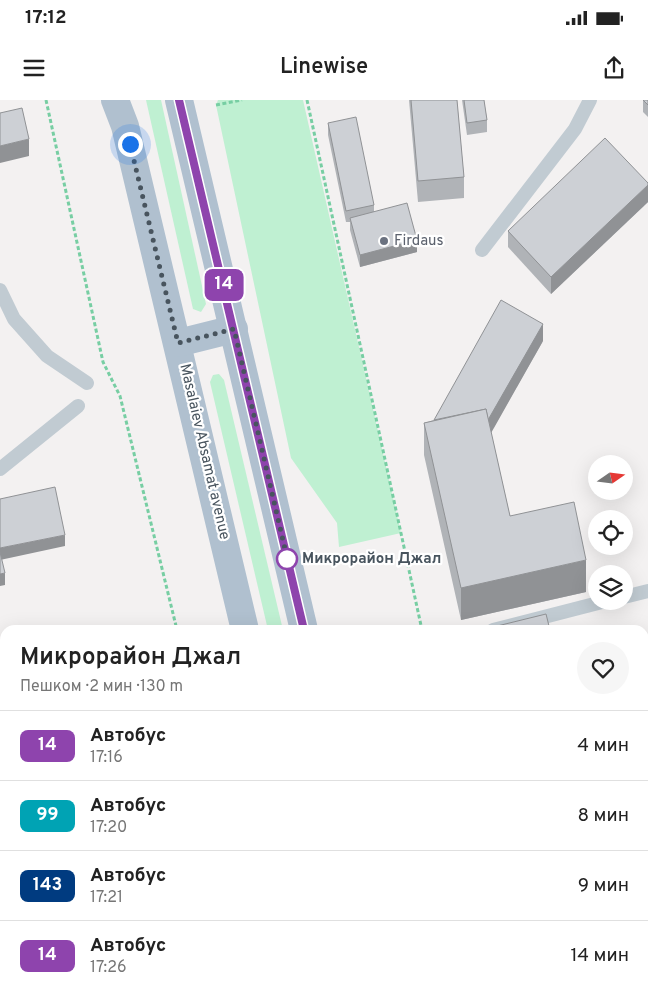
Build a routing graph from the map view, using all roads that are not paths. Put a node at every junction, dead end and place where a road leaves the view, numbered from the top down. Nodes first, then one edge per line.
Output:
1 (115, 100) edge
2 (179, 100) edge
3 (590, 100) edge
4 (482, 250) dead end
5 (0, 290) edge
6 (234, 329) junction
7 (178, 343) junction
8 (87, 383) dead end
9 (78, 406) dead end
10 (0, 469) edge
11 (648, 590) edge
12 (633, 594) edge
13 (588, 606) edge
14 (244, 625) edge
15 (303, 625) edge
16 (512, 625) edge

1 - 7 main road, Masalaiev Absamat avenue
2 - 6 main road
3 - 4 lane
5 - 8 lane
6 - 7 main road
6 - 15 main road
7 - 14 main road, Masalaiev Absamat avenue
9 - 10 lane
11 - 12 lane
13 - 16 lane

